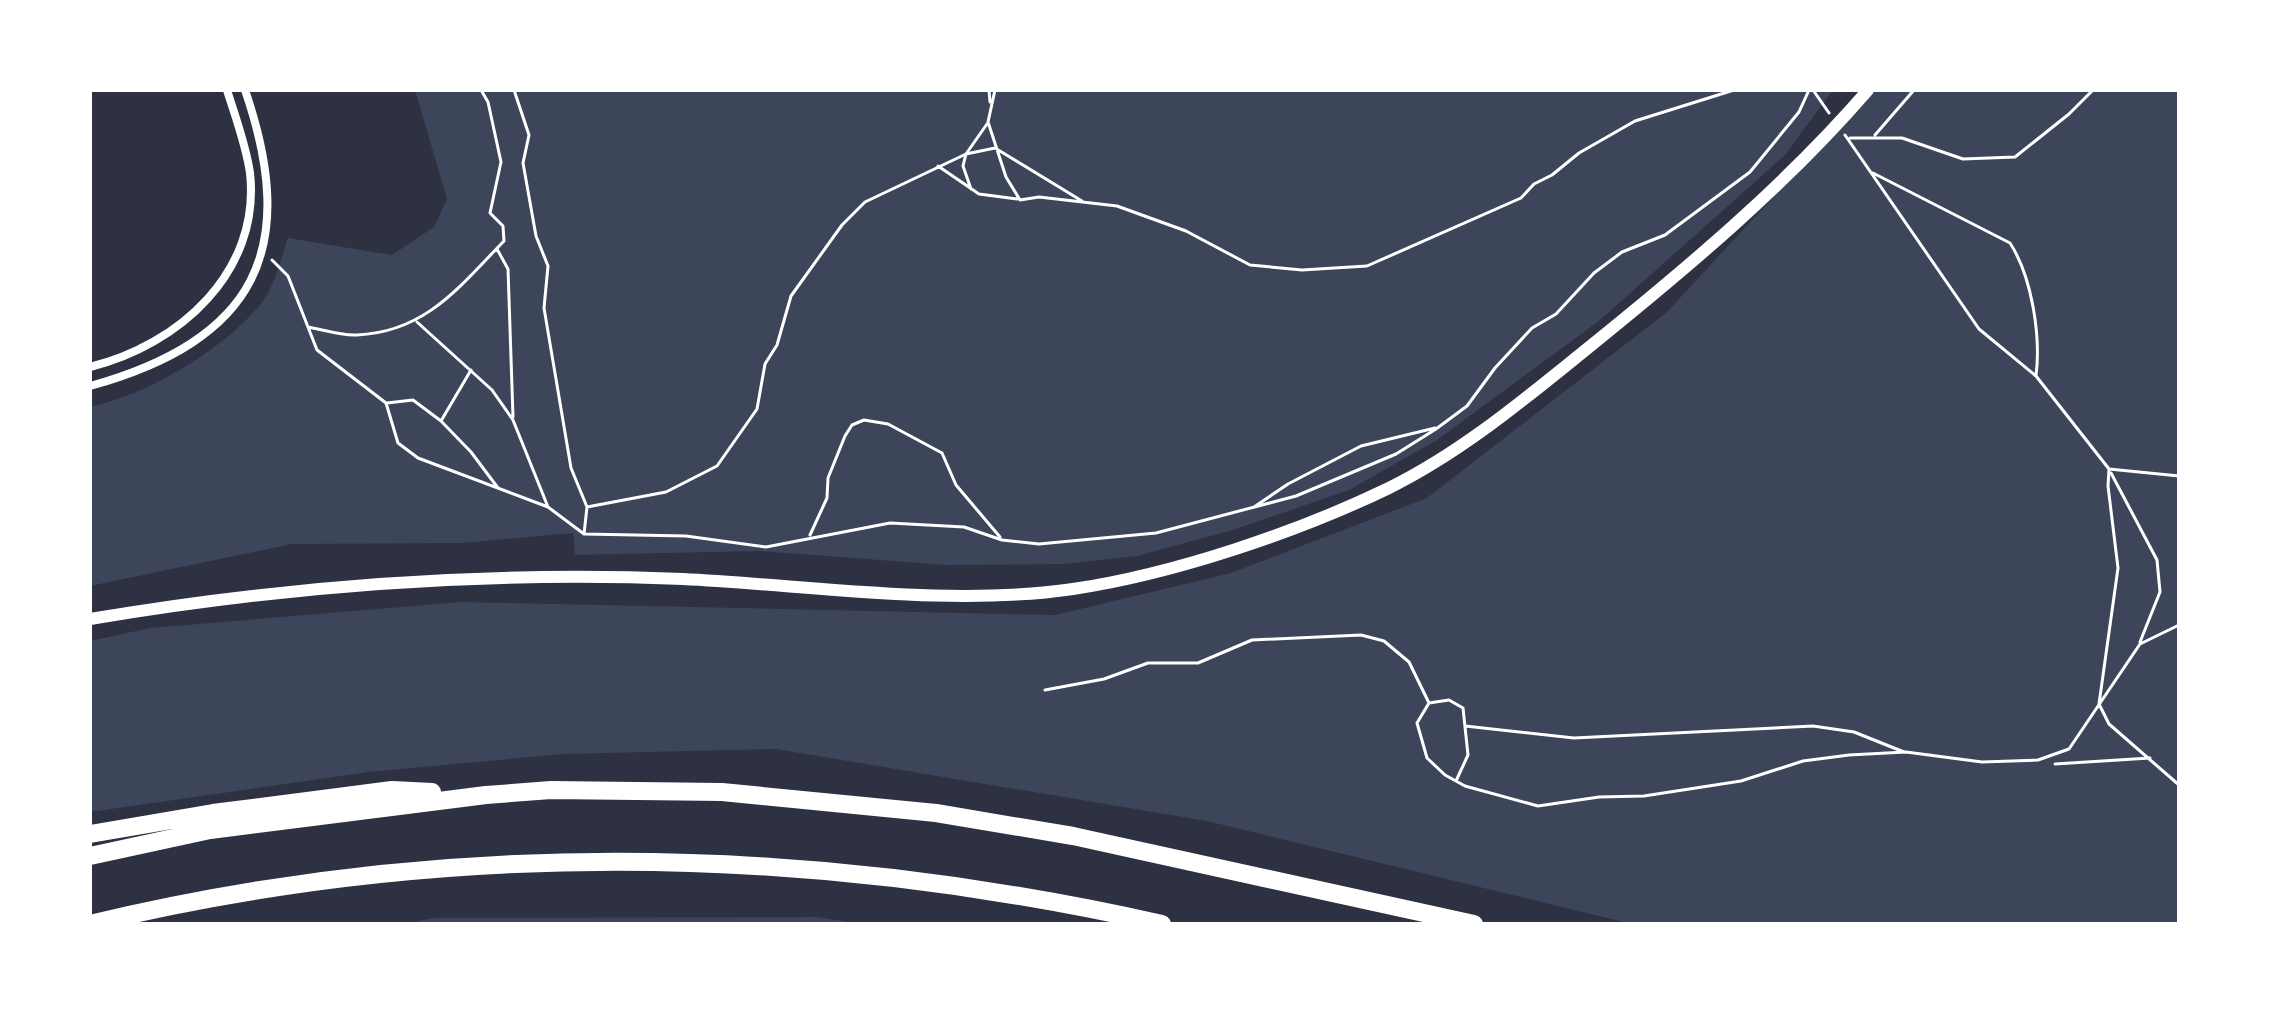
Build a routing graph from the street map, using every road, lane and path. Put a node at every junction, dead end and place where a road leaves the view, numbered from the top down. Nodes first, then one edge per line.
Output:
1 (227, 90) edge
2 (245, 90) edge
3 (481, 90) edge
4 (514, 90) edge
5 (992, 90) edge
6 (1734, 90) edge
7 (1811, 90) edge
8 (1868, 90) edge
9 (1914, 90) edge
10 (2093, 90) edge
11 (988, 122) junction
12 (1838, 125) junction
13 (1873, 137) junction
14 (1847, 138) junction
15 (995, 148) junction
16 (966, 154) junction
17 (938, 166) junction
18 (1873, 173) junction
19 (971, 189) junction
20 (1020, 200) junction
21 (1085, 203) junction
22 (497, 249) junction
23 (264, 251) junction
24 (417, 322) junction
25 (308, 327) junction
26 (90, 367) edge
27 (471, 370) junction
28 (2036, 376) junction
29 (90, 386) edge
30 (386, 403) junction
31 (513, 420) junction
32 (441, 421) junction
33 (1439, 427) junction
34 (2109, 469) junction
35 (2179, 476) edge
36 (499, 489) junction
37 (548, 507) junction
38 (587, 507) junction
39 (1251, 509) junction
40 (584, 534) junction
41 (809, 536) junction
42 (1002, 540) junction
43 (90, 619) edge
44 (2179, 625) edge
45 (2140, 644) junction
46 (1045, 690) dead end
47 (1429, 703) junction
48 (2099, 704) junction
49 (1465, 726) junction
50 (1906, 752) junction
51 (2150, 758) junction
52 (2055, 764) dead end
53 (1456, 781) junction
54 (2179, 785) edge
55 (486, 795) junction
56 (90, 834) edge
57 (90, 856) edge
58 (90, 924) edge
59 (1162, 924) edge
60 (1474, 924) edge

1 - 26 street
2 - 23 street
3 - 22 path
4 - 38 path
5 - 11 path
6 - 21 path
7 - 12 path
7 - 33 path
8 - 12 street
9 - 13 path
10 - 13 path
11 - 15 path
11 - 16 path
12 - 14 path
12 - 43 street
13 - 14 path
14 - 18 path
15 - 16 path
15 - 20 path
15 - 21 path
16 - 17 path
16 - 19 path
17 - 19 path
17 - 38 path
18 - 28 path
18 - 28 path
19 - 20 path
20 - 21 path
22 - 24 path
22 - 31 path
23 - 25 path
23 - 29 street
24 - 25 path
24 - 27 path
25 - 30 path
27 - 31 path
27 - 32 path
28 - 34 path
30 - 32 path
30 - 36 path
31 - 37 path
32 - 36 path
33 - 39 path
33 - 39 path
34 - 35 path
34 - 45 path
34 - 48 path
36 - 37 path
37 - 40 path
38 - 40 path
39 - 42 path
40 - 41 path
41 - 42 path
41 - 42 path
44 - 45 path
45 - 48 path
46 - 47 path
47 - 49 path
47 - 53 path
48 - 50 path
48 - 51 path
49 - 50 path
49 - 53 path
50 - 53 path
51 - 52 path
51 - 54 path
55 - 56 highway
55 - 57 highway
55 - 60 highway
58 - 59 highway

